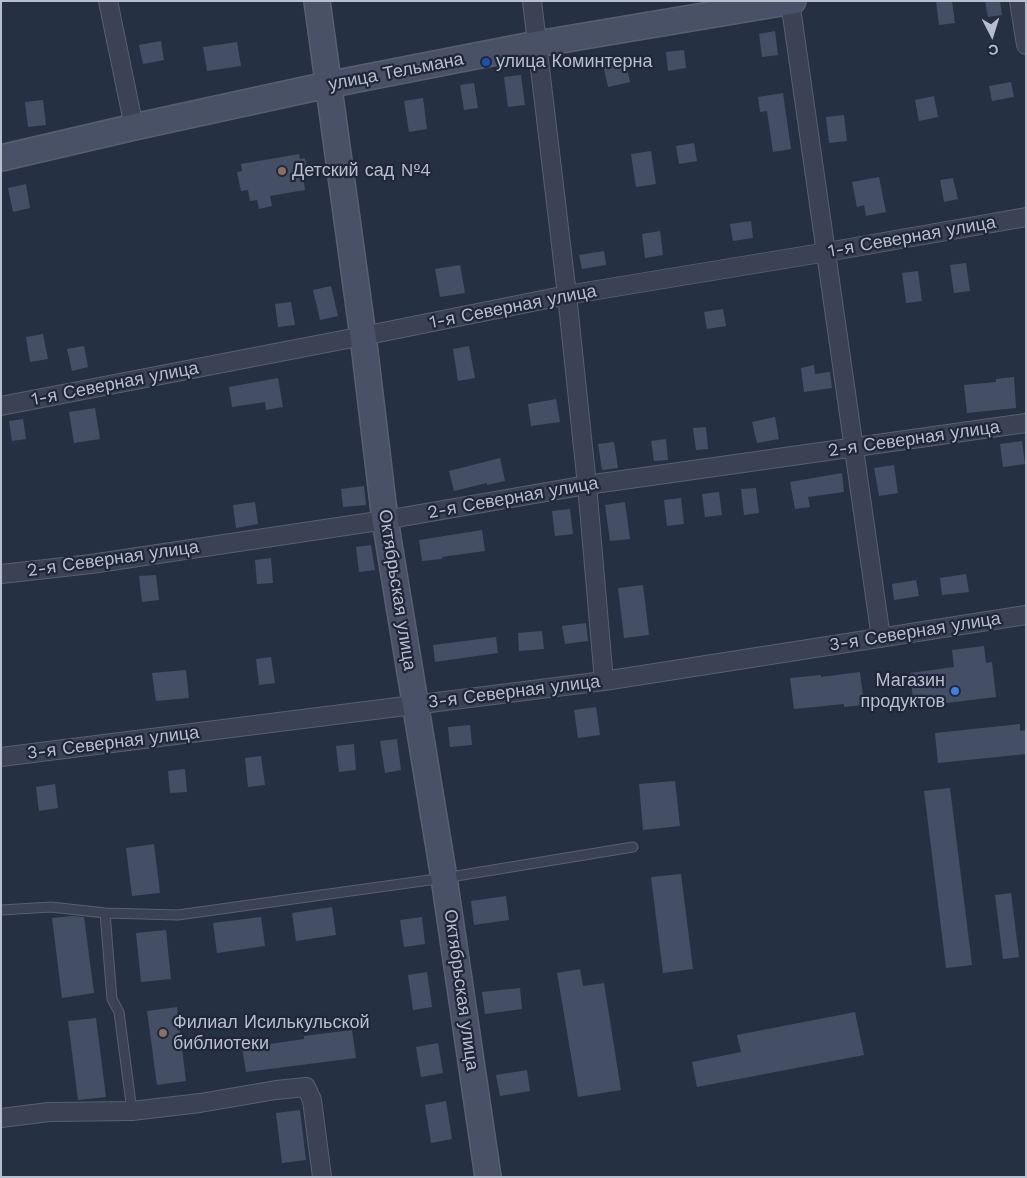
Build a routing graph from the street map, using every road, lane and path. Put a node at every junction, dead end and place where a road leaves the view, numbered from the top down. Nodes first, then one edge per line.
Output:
1 (108, 1) edge
2 (317, 1) edge
3 (532, 1) edge
4 (791, 1) edge
5 (1019, 1) edge
6 (537, 44) junction
7 (1026, 45) edge
8 (327, 85) junction
9 (134, 127) junction
10 (1, 158) edge
11 (1026, 217) edge
12 (827, 252) junction
13 (567, 295) junction
14 (363, 336) junction
15 (1, 406) edge
16 (1026, 423) edge
17 (853, 448) junction
18 (587, 486) junction
19 (385, 520) junction
20 (1, 574) edge
21 (1026, 615) edge
22 (881, 638) junction
23 (604, 681) junction
24 (416, 704) junction
25 (1, 756) edge
26 (633, 847) dead end
27 (444, 878) junction
28 (1, 910) edge
29 (105, 913) junction
30 (132, 1111) junction
31 (1, 1118) edge
32 (322, 1177) edge
33 (488, 1177) edge

1 - 9 street
2 - 8 street, Октябрьская улица
3 - 6 street
4 - 6 street, улица Тельмана
4 - 12 street
5 - 7 street
6 - 8 street, улица Тельмана
6 - 13 street
8 - 9 street, улица Тельмана
8 - 14 street, Октябрьская улица
9 - 10 street, улица Тельмана
11 - 12 street, 1-я Северная улица
12 - 13 street, 1-я Северная улица
12 - 17 street
13 - 14 street, 1-я Северная улица
13 - 18 street
14 - 15 street, 1-я Северная улица
14 - 19 street, Октябрьская улица
16 - 17 street, 2-я Северная улица
17 - 18 street, 2-я Северная улица
17 - 22 street
18 - 19 street, 2-я Северная улица
18 - 23 street
19 - 20 street, 2-я Северная улица
19 - 24 street, Октябрьская улица
21 - 22 street, 3-я Северная улица
22 - 23 street, 3-я Северная улица
23 - 24 street, 3-я Северная улица
24 - 25 street, 3-я Северная улица
24 - 27 street, Октябрьская улица
26 - 27 lane
27 - 29 lane
27 - 33 street, Октябрьская улица
28 - 29 lane
29 - 30 lane
30 - 31 street
30 - 32 street

